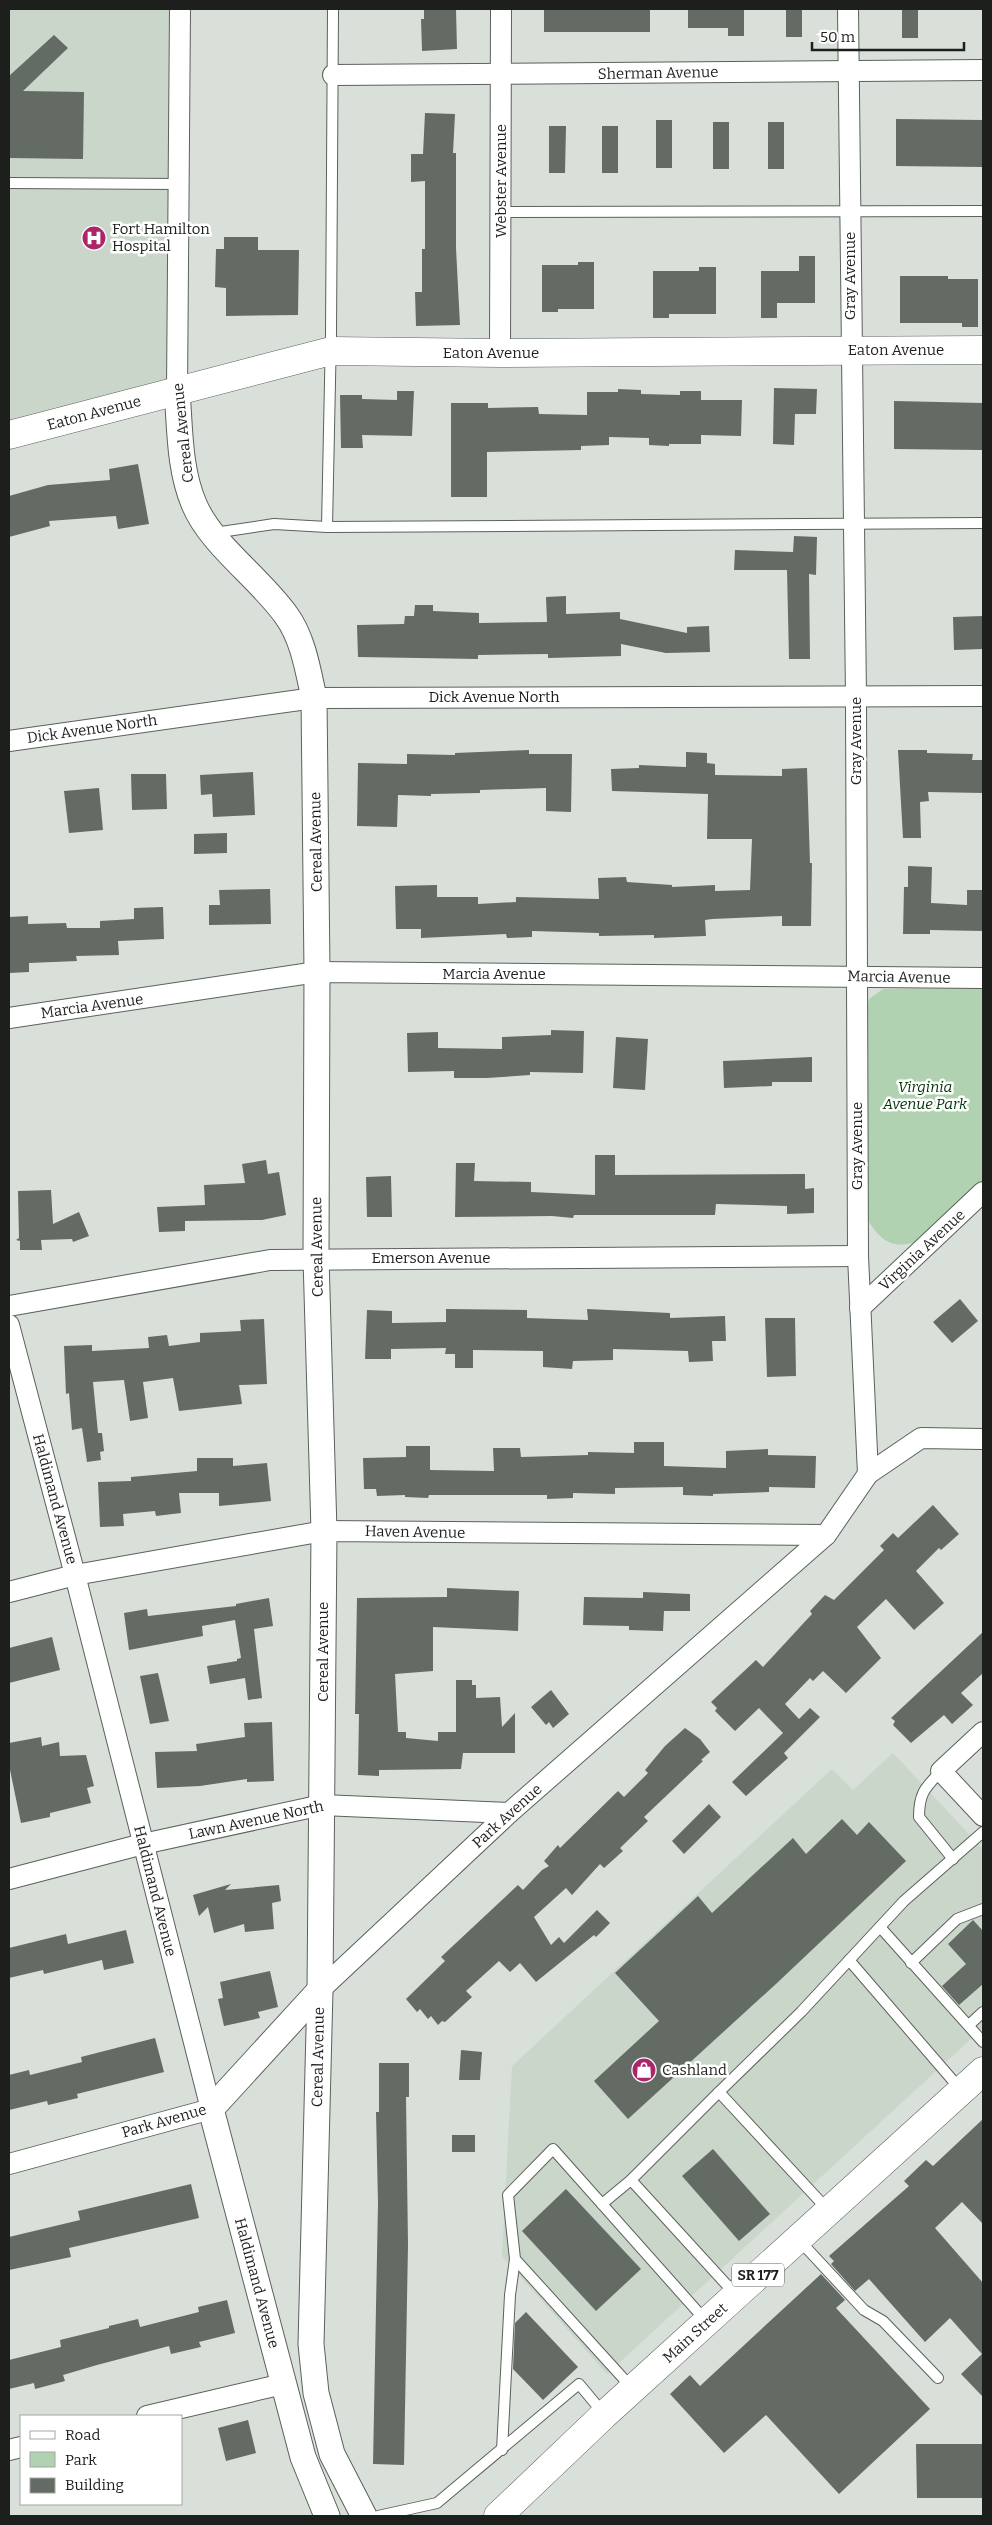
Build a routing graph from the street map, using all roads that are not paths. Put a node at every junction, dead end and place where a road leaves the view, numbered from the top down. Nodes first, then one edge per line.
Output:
1 (180, 9) edge
2 (333, 9) edge
3 (502, 9) edge
4 (848, 9) edge
5 (983, 70) edge
6 (848, 71) junction
7 (502, 74) junction
8 (333, 75) junction
9 (9, 183) edge
10 (179, 184) junction
11 (983, 211) edge
12 (501, 212) junction
13 (850, 212) junction
14 (983, 350) edge
15 (331, 351) junction
16 (851, 351) junction
17 (500, 353) junction
18 (177, 391) junction
19 (9, 434) edge
20 (852, 523) junction
21 (983, 523) edge
22 (327, 527) junction
23 (211, 534) junction
24 (983, 696) edge
25 (856, 697) junction
26 (314, 698) junction
27 (9, 741) edge
28 (317, 972) junction
29 (856, 976) junction
30 (983, 978) edge
31 (9, 1018) edge
32 (983, 1192) edge
33 (858, 1256) junction
34 (316, 1258) junction
35 (9, 1306) edge
36 (860, 1308) junction
37 (9, 1325) edge
38 (983, 1440) edge
39 (868, 1474) junction
40 (324, 1531) junction
41 (826, 1535) junction
42 (75, 1575) junction
43 (9, 1592) edge
44 (983, 1732) edge
45 (941, 1771) junction
46 (322, 1804) junction
47 (509, 1814) junction
48 (983, 1816) edge
49 (983, 1832) edge
50 (143, 1844) junction
51 (953, 1858) junction
52 (9, 1879) edge
53 (983, 1909) edge
54 (880, 1927) junction
55 (849, 1960) junction
56 (911, 1963) junction
57 (320, 1990) junction
58 (983, 2012) edge
59 (969, 2025) junction
60 (983, 2042) edge
61 (983, 2071) edge
62 (962, 2091) junction
63 (719, 2092) junction
64 (211, 2108) junction
65 (9, 2164) edge
66 (631, 2180) junction
67 (602, 2204) junction
68 (829, 2211) junction
69 (798, 2239) junction
70 (515, 2259) junction
71 (736, 2295) junction
72 (707, 2322) junction
73 (938, 2378) dead end
74 (283, 2384) junction
75 (633, 2388) junction
76 (151, 2415) edge
77 (604, 2415) junction
78 (502, 2450) junction
79 (327, 2516) edge
80 (364, 2516) edge
81 (378, 2516) edge
82 (498, 2516) edge

1 - 10 street, Cereal Avenue
2 - 8 lane
3 - 7 street, Webster Avenue
4 - 6 street, Gray Avenue
5 - 6 street, Sherman Avenue
6 - 7 street, Sherman Avenue
6 - 13 street, Gray Avenue
7 - 8 street, Sherman Avenue
7 - 12 street, Webster Avenue
8 - 15 lane
9 - 10 lane
10 - 18 street, Cereal Avenue
11 - 13 lane
12 - 13 lane
12 - 17 street, Webster Avenue
13 - 16 street, Gray Avenue
14 - 16 main road, Eaton Avenue
15 - 17 main road, Eaton Avenue
15 - 18 main road, Eaton Avenue
15 - 22 lane
16 - 17 main road, Eaton Avenue
16 - 20 street, Gray Avenue
18 - 19 main road, Eaton Avenue
18 - 23 street, Cereal Avenue
20 - 21 lane
20 - 22 lane
20 - 25 street, Gray Avenue
22 - 23 lane
23 - 26 street, Cereal Avenue
24 - 25 street, Dick Avenue North
25 - 26 street, Dick Avenue North
25 - 29 street, Gray Avenue
26 - 27 street, Dick Avenue North
26 - 28 street, Cereal Avenue
28 - 29 street, Marcia Avenue
28 - 31 street, Marcia Avenue
28 - 34 street, Cereal Avenue
29 - 30 street, Marcia Avenue
29 - 33 street, Gray Avenue
32 - 36 street, Virginia Avenue
33 - 34 street, Emerson Avenue
33 - 36 street, Gray Avenue
34 - 35 street, Emerson Avenue
34 - 40 street, Cereal Avenue
36 - 39 street, Gray Avenue
37 - 42 street, Haldimand Avenue
38 - 39 street, Park Avenue
39 - 41 street, Park Avenue
40 - 41 street, Haven Avenue
40 - 42 street, Haven Avenue
40 - 46 street, Cereal Avenue
41 - 47 street, Park Avenue
42 - 43 street, Haven Avenue
42 - 50 street, Haldimand Avenue
44 - 45 street
45 - 48 street
45 - 51 lane
46 - 47 street, Lawn Avenue North
46 - 50 street, Lawn Avenue North
46 - 57 street, Cereal Avenue
47 - 57 street, Park Avenue
49 - 51 lane
50 - 52 street, Lawn Avenue North
50 - 64 street, Haldimand Avenue
51 - 54 lane
53 - 56 lane
54 - 55 lane
54 - 56 lane
55 - 62 lane
55 - 63 lane
56 - 59 lane
57 - 64 street, Park Avenue
57 - 80 street, Cereal Avenue
58 - 59 lane
59 - 60 lane
61 - 62 main road, Main Street / SR 177
62 - 68 main road, Main Street / SR 177
63 - 66 lane
63 - 68 lane
64 - 65 street, Park Avenue
64 - 74 street, Haldimand Avenue
66 - 67 lane
66 - 71 lane
67 - 70 lane
67 - 72 lane
68 - 69 main road, Main Street / SR 177
69 - 71 main road, Main Street / SR 177
69 - 73 lane
70 - 75 lane
70 - 78 lane
71 - 72 main road, Main Street / SR 177
72 - 75 main road, Main Street / SR 177
74 - 76 street
74 - 79 street, Haldimand Avenue
75 - 77 main road, Main Street / SR 177
77 - 78 lane
77 - 82 main road, Main Street / SR 177
78 - 81 lane

